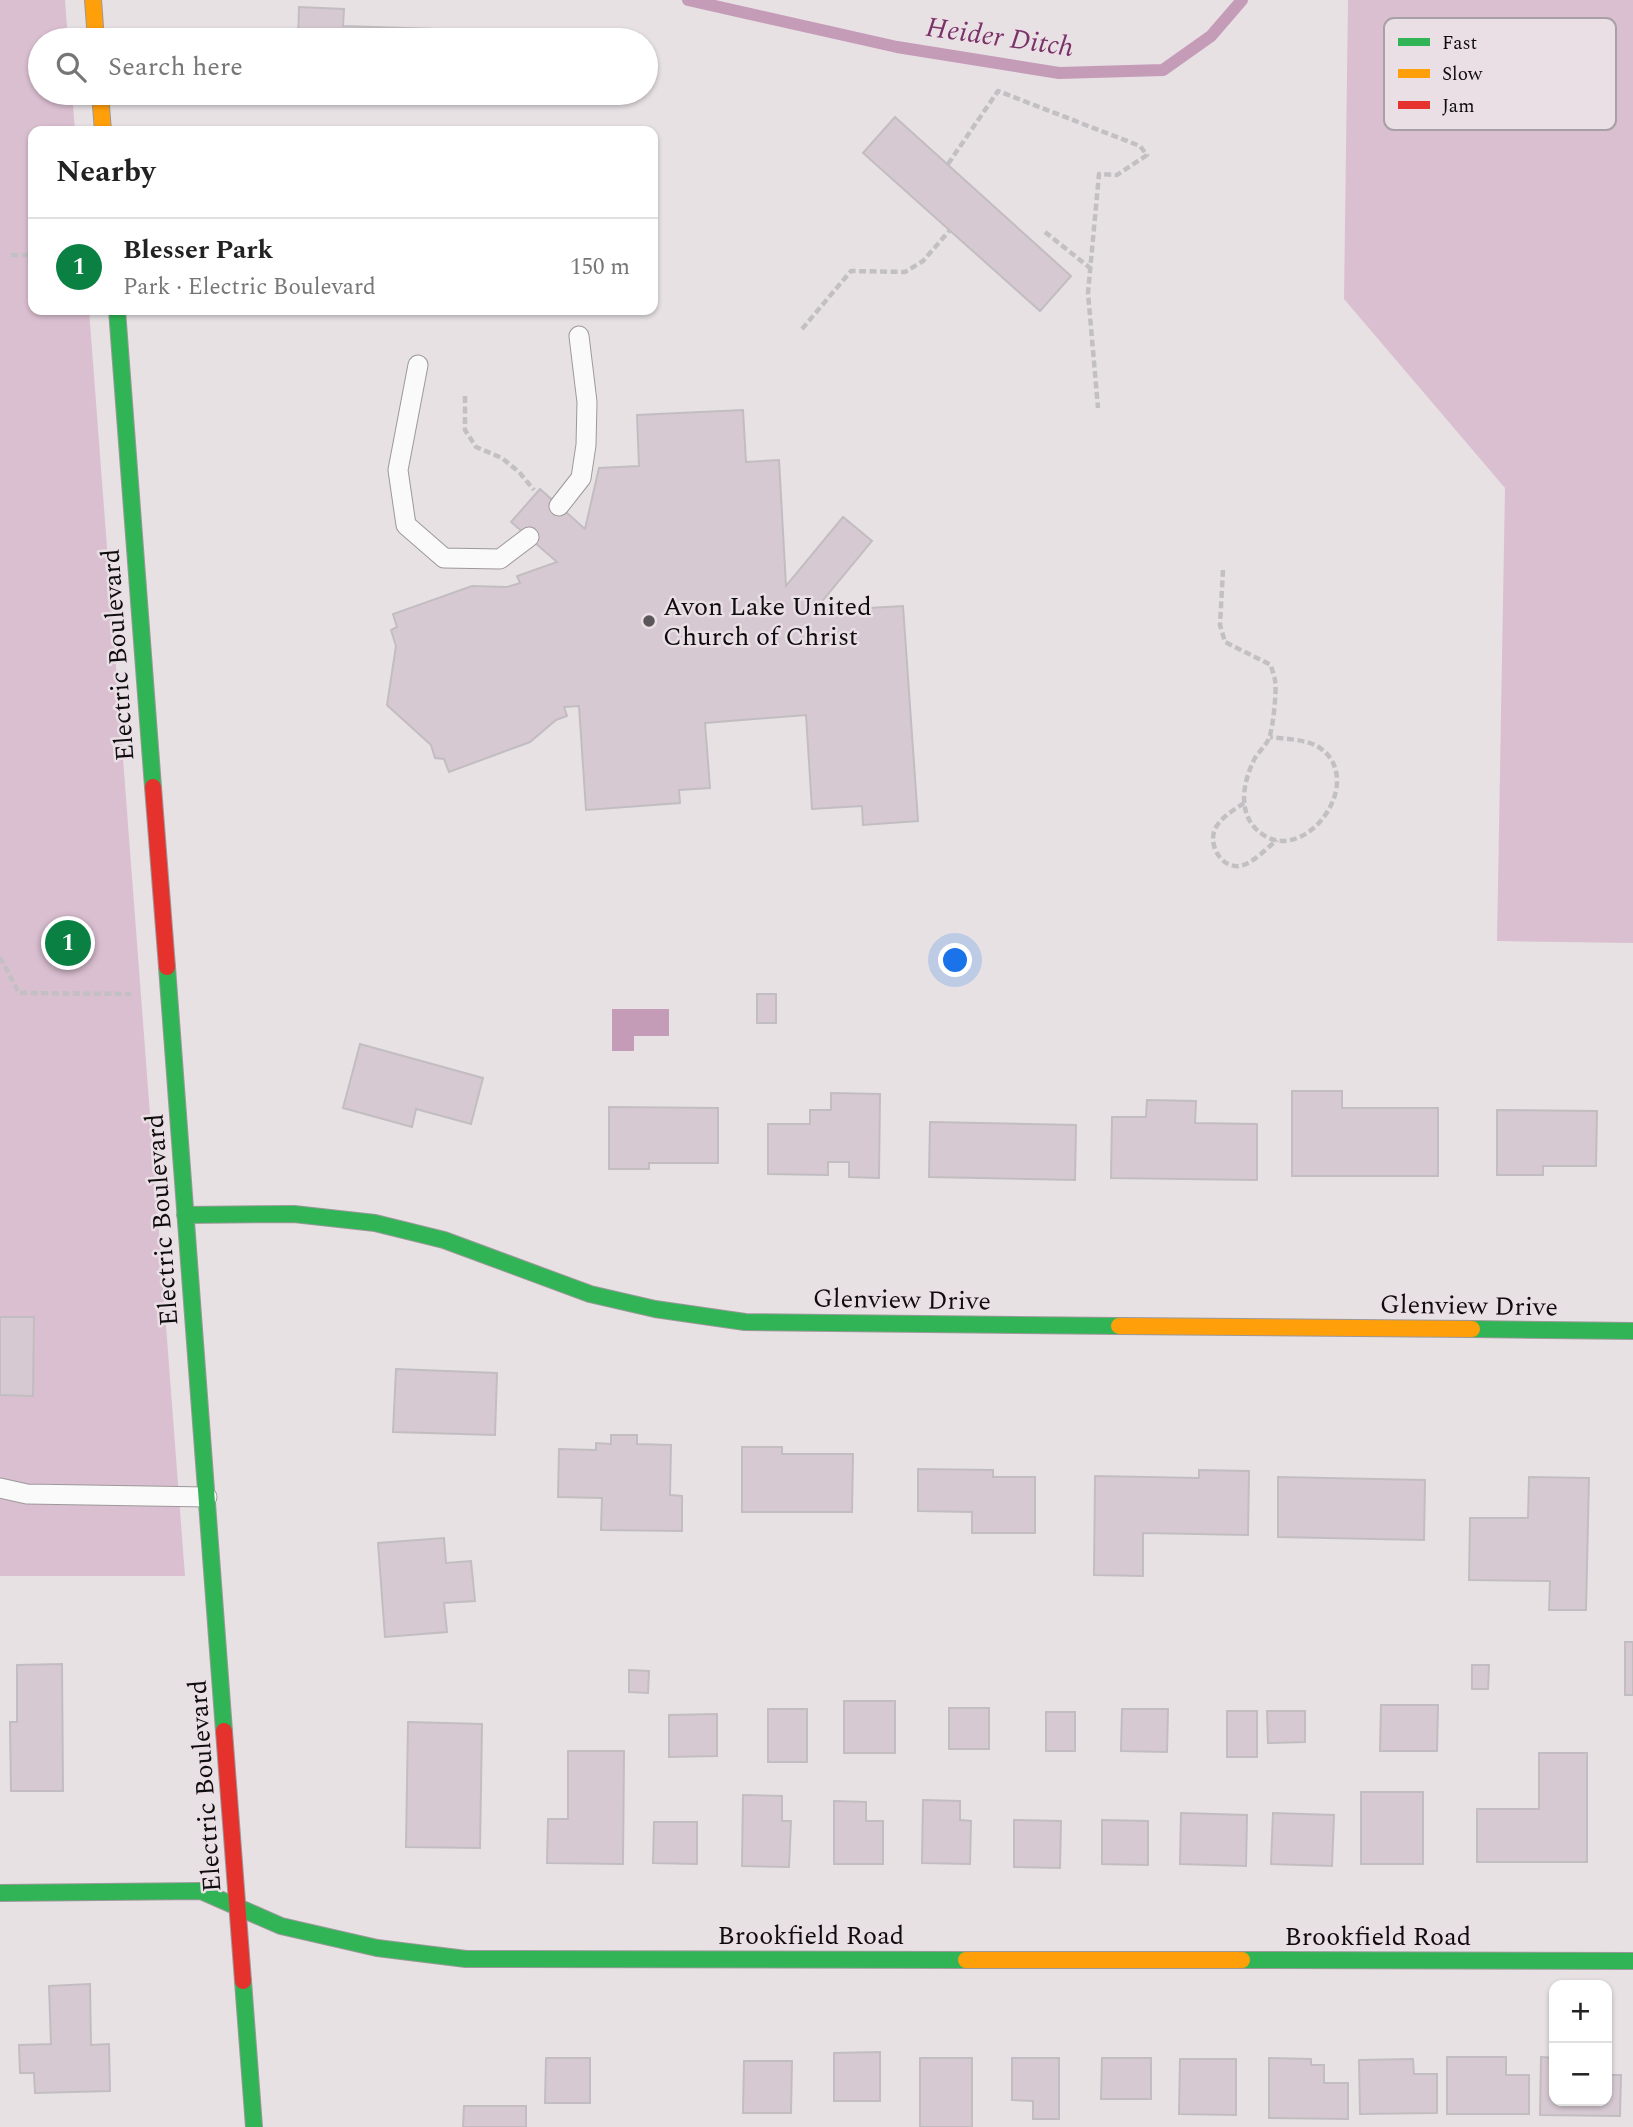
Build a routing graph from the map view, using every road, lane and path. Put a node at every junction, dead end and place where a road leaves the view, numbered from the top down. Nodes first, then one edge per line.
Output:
1 (93, 0) edge
2 (95, 28) edge
3 (101, 105) edge
4 (103, 126) edge
5 (948, 164) dead end
6 (950, 230) dead end
7 (1045, 232) dead end
8 (11, 255) dead end
9 (28, 255) edge
10 (1090, 269) junction
11 (117, 315) edge
12 (802, 329) dead end
13 (579, 336) dead end
14 (418, 365) dead end
15 (465, 396) dead end
16 (1098, 408) dead end
17 (537, 493) dead end
18 (559, 506) dead end
19 (528, 537) dead end
20 (1223, 570) dead end
21 (1270, 737) junction
22 (1244, 802) junction
23 (1278, 840) junction
24 (0, 957) edge
25 (138, 993) dead end
26 (185, 1215) junction
27 (1633, 1331) edge
28 (0, 1489) edge
29 (206, 1497) junction
30 (0, 1893) edge
31 (238, 1909) junction
32 (1633, 1961) edge
33 (254, 2127) edge

1 - 2 street
3 - 4 street
5 - 10 path
6 - 12 path
7 - 10 path
8 - 9 path
10 - 16 path
11 - 26 street, Electric Boulevard
13 - 18 lane
14 - 19 lane
15 - 17 path
20 - 21 path
21 - 22 path
21 - 23 path
22 - 23 path
22 - 23 path
24 - 25 path
26 - 27 street, Glenview Drive
26 - 29 street, Electric Boulevard
28 - 29 lane
29 - 31 street, Electric Boulevard
30 - 31 street, Brookfield Road
31 - 32 street, Brookfield Road
31 - 33 street, Electric Boulevard

